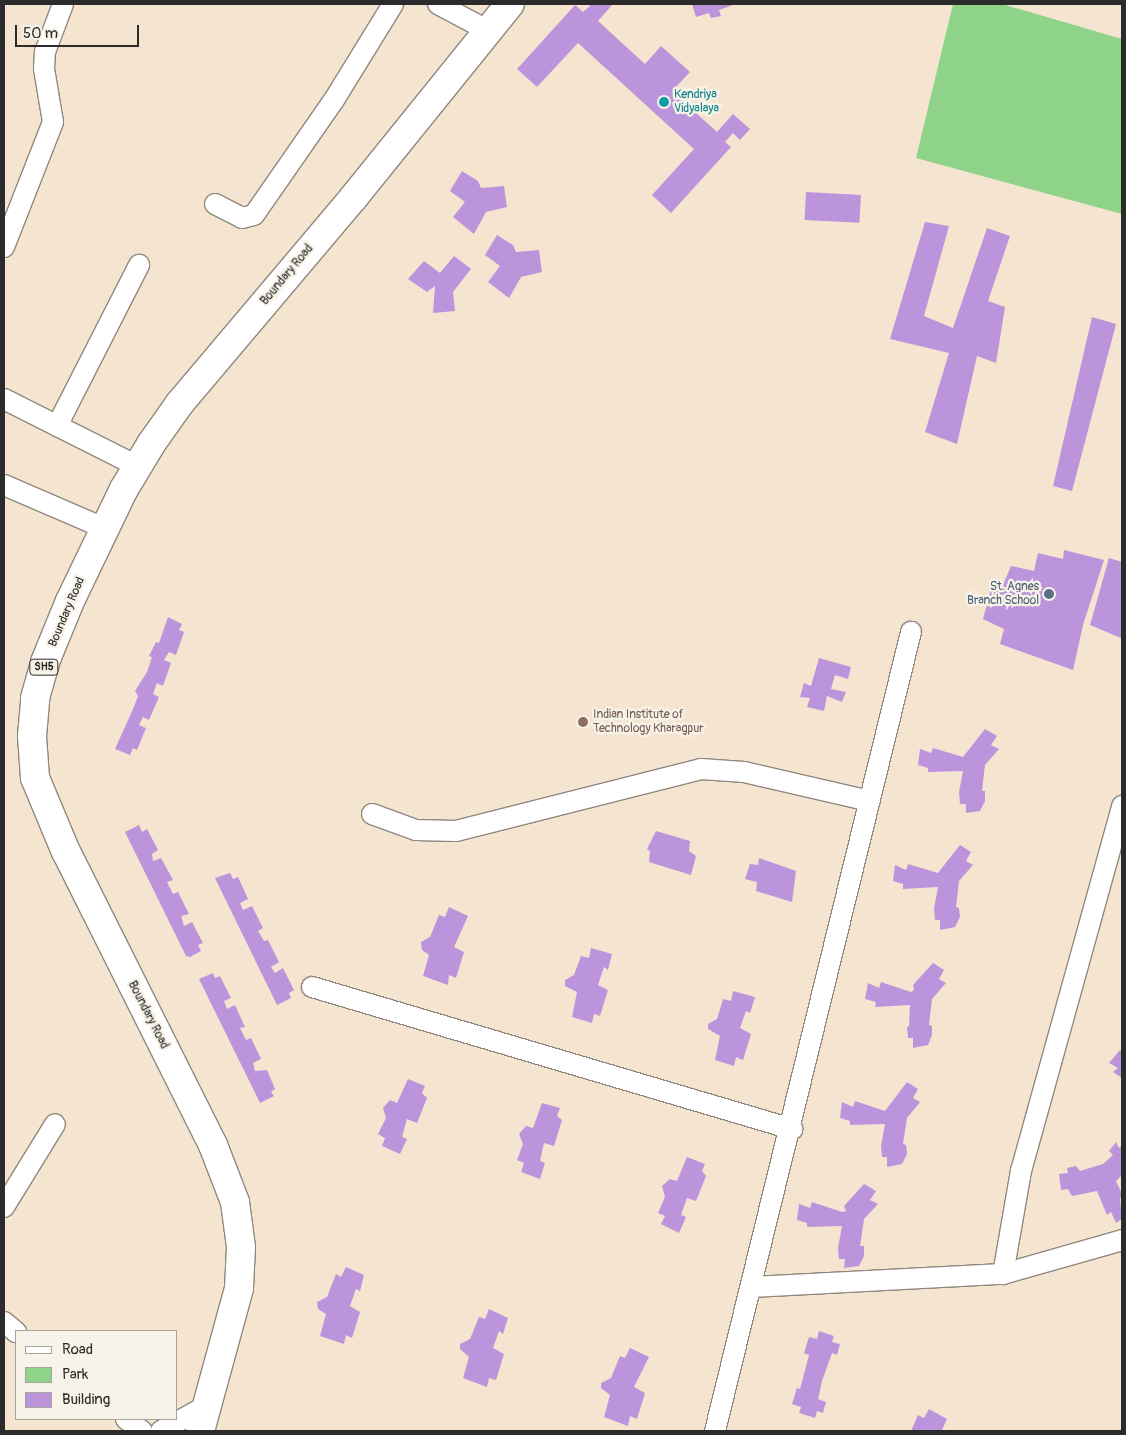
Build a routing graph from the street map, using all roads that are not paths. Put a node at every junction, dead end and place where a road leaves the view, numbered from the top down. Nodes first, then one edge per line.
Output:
1 (62, 4) edge
2 (393, 4) edge
3 (438, 4) edge
4 (510, 4) edge
5 (487, 30) junction
6 (215, 204) dead end
7 (4, 247) edge
8 (139, 265) dead end
9 (4, 399) edge
10 (57, 426) junction
11 (137, 466) junction
12 (4, 485) edge
13 (104, 528) junction
14 (911, 632) dead end
15 (870, 801) junction
16 (1122, 806) edge
17 (372, 814) dead end
18 (312, 987) dead end
19 (55, 1124) dead end
20 (792, 1129) junction
21 (4, 1207) edge
22 (1122, 1240) edge
23 (1004, 1274) junction
24 (752, 1287) junction
25 (4, 1322) edge
26 (15, 1331) edge
27 (208, 1405) junction
28 (127, 1420) edge
29 (142, 1431) edge
30 (161, 1431) edge
31 (200, 1431) edge
32 (715, 1431) edge

1 - 7 street
2 - 6 street
3 - 5 street
4 - 5 main road, Boundary Road / SH5
5 - 11 main road, Boundary Road / SH5
8 - 10 street
9 - 10 street
10 - 11 street
11 - 13 main road, Boundary Road / SH5
12 - 13 street
13 - 27 main road, Boundary Road / SH5
14 - 15 street
15 - 17 street
15 - 20 street
16 - 23 street
18 - 20 street
19 - 21 street
20 - 24 street
22 - 23 street
23 - 24 street
24 - 32 street
25 - 26 street
27 - 30 street
27 - 31 main road, Boundary Road / SH5
28 - 29 street

